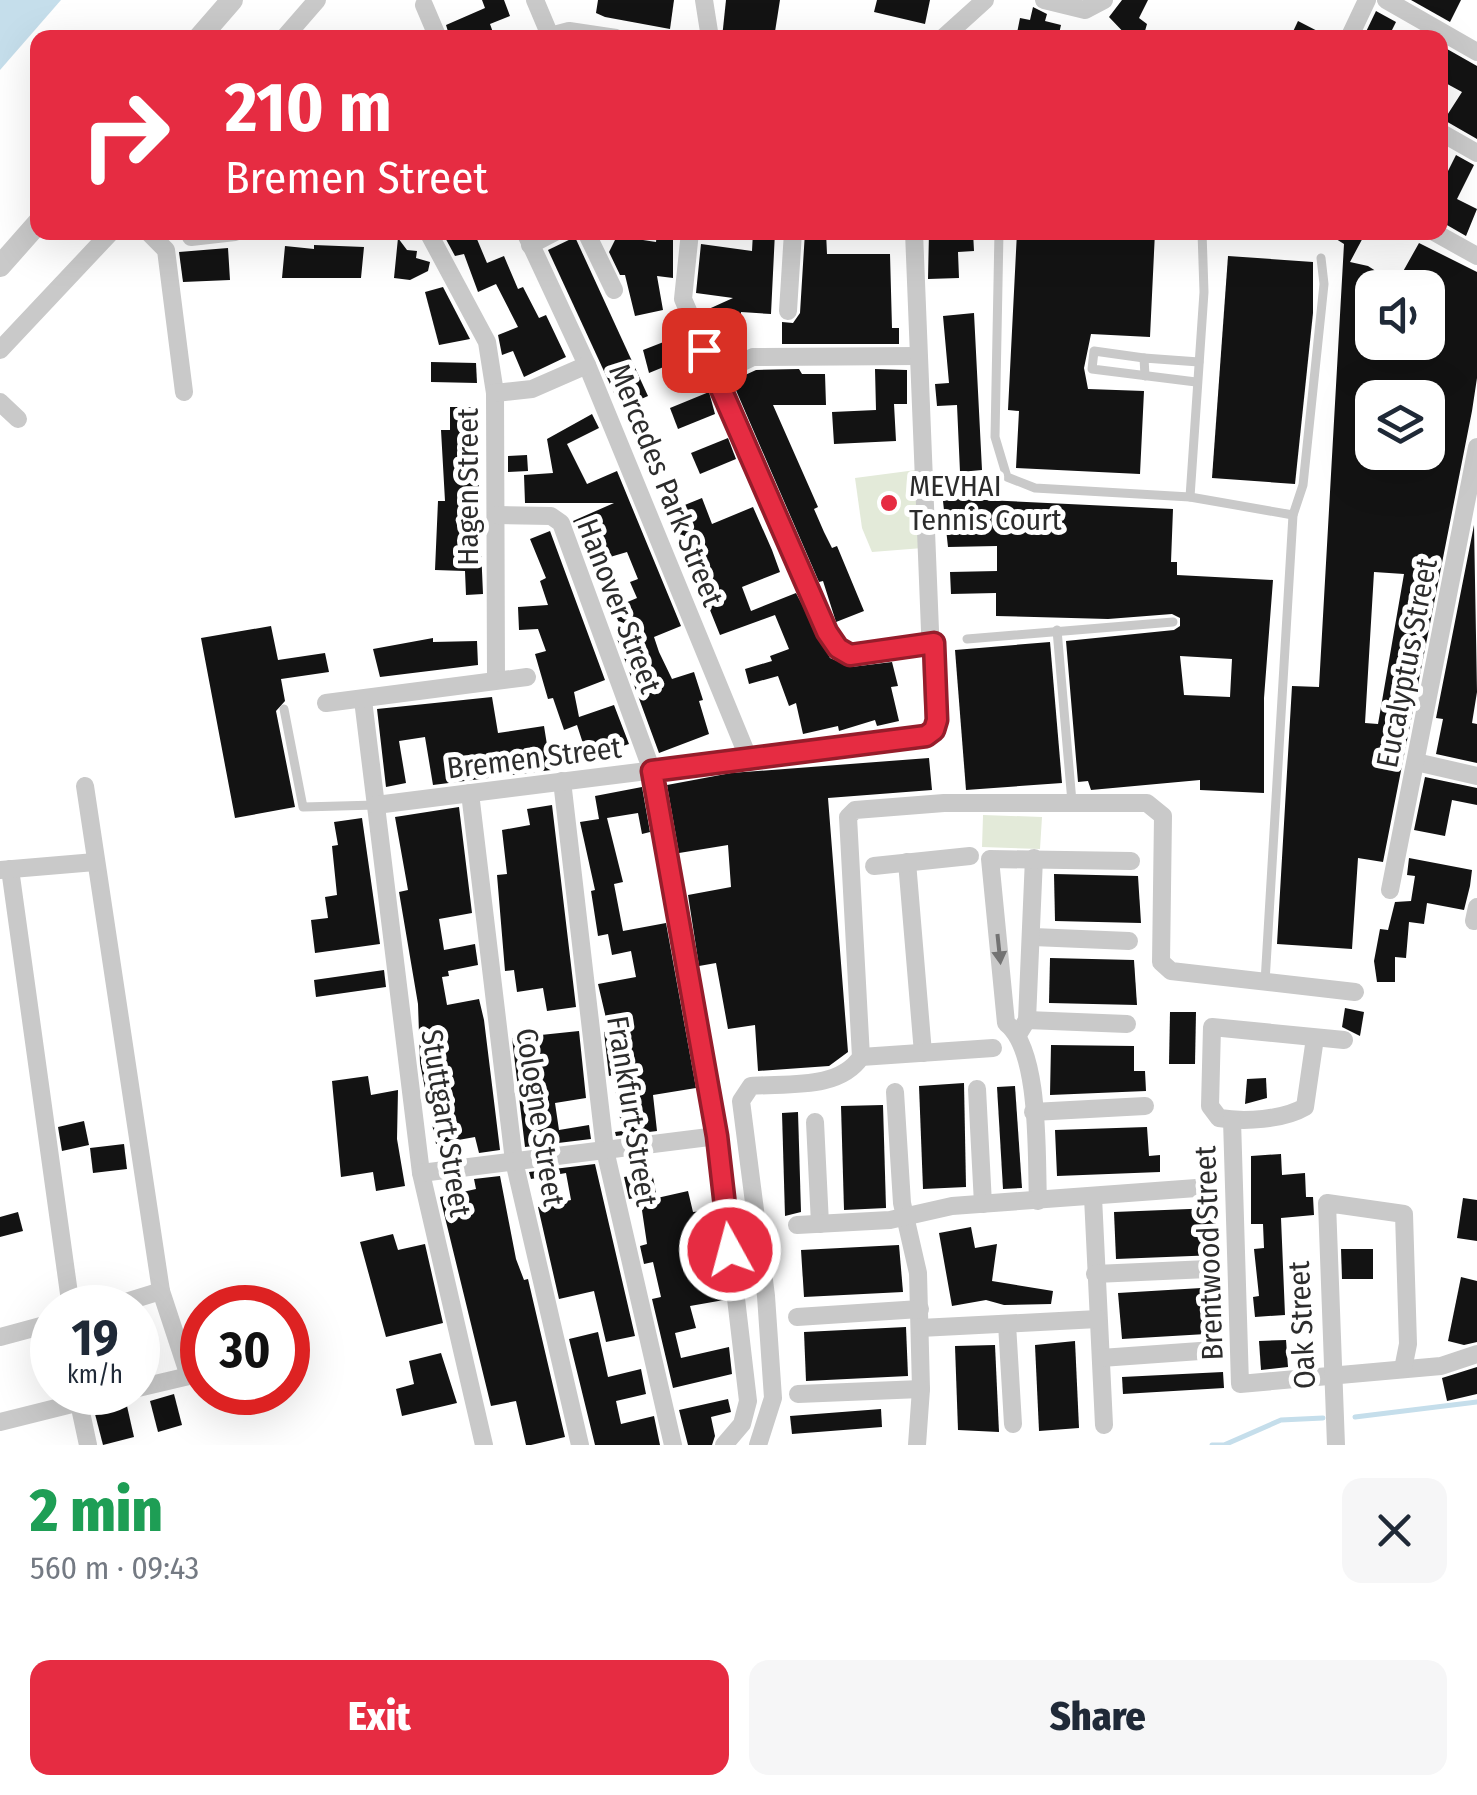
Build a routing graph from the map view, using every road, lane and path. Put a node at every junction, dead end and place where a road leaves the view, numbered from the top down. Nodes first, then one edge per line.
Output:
1 (232, 0) edge
2 (317, 0) edge
3 (535, 0) edge
4 (704, 0) edge
5 (985, 0) edge
6 (1044, 0) edge
7 (1366, 0) edge
8 (1386, 0) edge
9 (1102, 2) edge
10 (424, 5) dead end
11 (206, 30) edge
12 (291, 30) edge
13 (435, 30) edge
14 (548, 30) edge
15 (709, 30) edge
16 (952, 30) edge
17 (1353, 30) edge
18 (1438, 30) edge
19 (1448, 35) edge
20 (1477, 52) edge
21 (1448, 137) edge
22 (1477, 153) edge
23 (30, 231) edge
24 (103, 240) edge
25 (157, 240) edge
26 (432, 240) edge
27 (528, 240) edge
28 (590, 240) edge
29 (689, 240) edge
30 (792, 240) edge
31 (914, 240) edge
32 (999, 240) edge
33 (1202, 240) edge
34 (1448, 240) edge
35 (1477, 256) edge
36 (1321, 258) dead end
37 (0, 266) edge
38 (614, 290) dead end
39 (788, 312) dead end
40 (0, 350) edge
41 (917, 356) junction
42 (1144, 358) junction
43 (1199, 362) junction
44 (588, 365) junction
45 (714, 376) junction
46 (1145, 376) junction
47 (1196, 382) junction
48 (184, 392) dead end
49 (495, 394) junction
50 (0, 402) edge
51 (18, 418) dead end
52 (1477, 447) edge
53 (1190, 496) junction
54 (1293, 515) junction
55 (496, 516) junction
56 (1173, 622) dead end
57 (1057, 630) junction
58 (967, 639) dead end
59 (934, 643) junction
60 (496, 678) junction
61 (527, 678) dead end
62 (363, 700) junction
63 (326, 703) dead end
64 (284, 709) dead end
65 (750, 762) junction
66 (1416, 762) junction
67 (652, 771) junction
68 (1477, 776) edge
69 (562, 781) junction
70 (84, 786) dead end
71 (470, 792) junction
72 (1072, 802) junction
73 (376, 806) junction
74 (970, 856) dead end
75 (1034, 858) junction
76 (1131, 861) dead end
77 (94, 862) junction
78 (908, 862) junction
79 (874, 866) dead end
80 (5, 869) edge
81 (1390, 890) dead end
82 (1033, 937) junction
83 (1129, 941) dead end
84 (1265, 982) junction
85 (1356, 992) dead end
86 (1127, 1024) dead end
87 (1023, 1027) junction
88 (1316, 1038) junction
89 (1344, 1040) dead end
90 (993, 1048) dead end
91 (924, 1053) junction
92 (861, 1057) junction
93 (977, 1089) dead end
94 (895, 1092) dead end
95 (1145, 1106) dead end
96 (1033, 1112) junction
97 (1232, 1120) junction
98 (814, 1122) dead end
99 (717, 1136) junction
100 (605, 1150) junction
101 (514, 1162) junction
102 (421, 1173) junction
103 (1210, 1187) dead end
104 (1092, 1197) junction
105 (1038, 1201) junction
106 (984, 1204) junction
107 (907, 1218) junction
108 (820, 1224) junction
109 (796, 1225) dead end
110 (1208, 1269) dead end
111 (1095, 1274) junction
112 (68, 1285) edge
113 (161, 1291) joint
114 (920, 1308) junction
115 (797, 1317) dead end
116 (1098, 1319) junction
117 (1007, 1324) junction
118 (920, 1328) junction
119 (30, 1329) edge
120 (0, 1337) edge
121 (1214, 1350) dead end
122 (1477, 1354) edge
123 (1101, 1358) junction
124 (1404, 1369) junction
125 (1331, 1374) junction
126 (160, 1383) edge
127 (921, 1389) junction
128 (798, 1394) dead end
129 (30, 1414) edge
130 (82, 1415) edge
131 (0, 1422) edge
132 (1013, 1424) dead end
133 (1104, 1424) dead end
134 (88, 1445) edge
135 (484, 1445) edge
136 (580, 1445) edge
137 (673, 1445) edge
138 (724, 1445) edge
139 (758, 1445) edge
140 (916, 1445) edge
141 (1336, 1445) edge

1 - 11 street
2 - 12 street
3 - 14 street
4 - 15 street
5 - 16 street
6 - 9 street
7 - 17 street
8 - 18 street
10 - 13 street
19 - 20 street
21 - 22 street
23 - 37 street
24 - 40 street
25 - 48 street
26 - 49 street
27 - 44 street, Mercedes Park Street
28 - 38 street
29 - 45 street
30 - 39 street
31 - 41 street
32 - 53 lane
33 - 43 lane
34 - 35 street
36 - 54 lane
41 - 45 street
41 - 59 street
42 - 43 lane
42 - 46 lane
42 - 46 lane
43 - 47 lane
44 - 49 street, Hagen Street
44 - 65 street, Mercedes Park Street
45 - 59 street
46 - 47 lane
47 - 53 lane
49 - 55 street, Hagen Street
50 - 51 street
52 - 66 street, Eucalyptus Street
53 - 54 lane
54 - 84 lane
55 - 60 street, Hagen Street
55 - 67 street, Hanover Street
56 - 57 lane
57 - 58 lane
57 - 72 lane
59 - 65 street, Bremen Street
60 - 61 street
60 - 62 street
62 - 63 street
62 - 73 street
64 - 73 lane
65 - 67 street, Bremen Street
66 - 68 street
66 - 81 street, Eucalyptus Street
67 - 69 street, Bremen Street
67 - 99 street
69 - 71 street, Bremen Street
69 - 100 street, Frankfurt Street
70 - 77 street
71 - 73 street, Bremen Street
71 - 101 street, Cologne Street
72 - 84 street
72 - 92 street
73 - 102 street, Stuttgart Street
74 - 78 street
75 - 76 street
75 - 82 street
75 -> 87 street
77 - 80 street
77 - 113 street
78 - 79 street
78 - 91 street
80 - 112 street
82 - 83 street
82 - 87 street
84 - 85 street
86 - 87 street
87 - 96 street
88 - 89 street
88 - 97 street
88 - 97 street
90 - 91 street
91 - 92 street
92 - 139 street
93 - 106 street
94 - 107 street
95 - 96 street
96 - 105 street
97 - 125 street, Brentwood Street
98 - 108 street
99 - 100 street
99 - 138 street
100 - 101 street
100 - 137 street, Frankfurt Street
101 - 102 street
101 - 136 street, Cologne Street
102 - 135 street, Stuttgart Street
103 - 104 street
104 - 105 street
104 - 111 street
105 - 106 street
106 - 107 street
107 - 108 street
107 - 114 street
108 - 109 street
110 - 111 street
111 - 116 street
113 - 126 street
114 - 115 street
114 - 118 street
116 - 117 street
116 - 123 street
117 - 118 street
117 - 132 street
118 - 127 street
119 - 120 street
121 - 123 street
122 - 124 street
123 - 133 street
124 - 125 street
124 - 125 street, Oak Street
125 - 141 street, Oak Street
127 - 128 street
127 - 140 street
129 - 131 street
130 - 134 street

